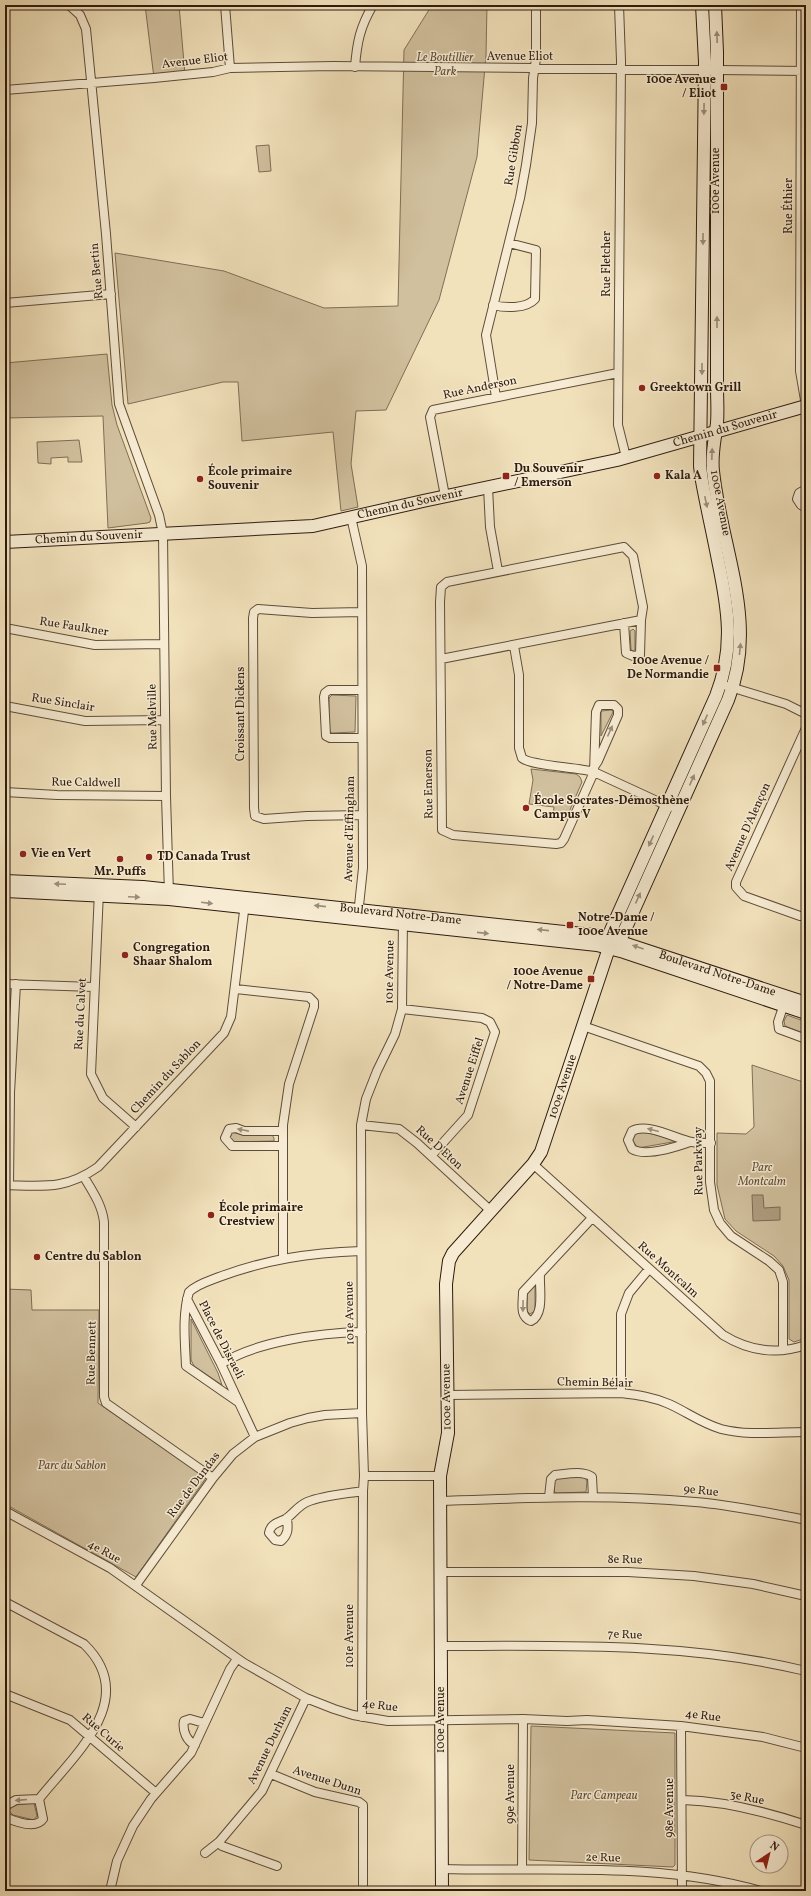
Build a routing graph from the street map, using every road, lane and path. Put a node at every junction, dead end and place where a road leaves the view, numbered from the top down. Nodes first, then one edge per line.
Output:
1 (69, 5) edge
2 (225, 5) edge
3 (373, 5) edge
4 (536, 5) edge
5 (619, 5) edge
6 (702, 5) edge
7 (714, 5) edge
8 (801, 5) edge
9 (354, 67) junction
10 (230, 68) junction
11 (535, 69) junction
12 (620, 70) junction
13 (711, 70) junction
14 (804, 71) edge
15 (91, 82) junction
16 (5, 90) edge
17 (509, 243) junction
18 (111, 294) junction
19 (803, 298) edge
20 (5, 303) edge
21 (493, 305) junction
22 (618, 373) junction
23 (496, 397) junction
24 (806, 406) edge
25 (715, 431) junction
26 (701, 436) junction
27 (626, 457) junction
28 (488, 487) junction
29 (806, 489) edge
30 (445, 496) junction
31 (806, 508) edge
32 (351, 517) junction
33 (163, 534) junction
34 (5, 542) edge
35 (498, 571) junction
36 (362, 612) junction
37 (641, 620) junction
38 (624, 623) junction
39 (5, 628) edge
40 (163, 644) junction
41 (514, 646) junction
42 (441, 659) junction
43 (726, 686) junction
44 (362, 690) junction
45 (5, 706) edge
46 (806, 714) edge
47 (165, 720) junction
48 (806, 728) edge
49 (362, 738) junction
50 (594, 769) junction
51 (5, 792) edge
52 (166, 796) junction
53 (672, 808) junction
54 (363, 815) junction
55 (5, 881) edge
56 (5, 891) edge
57 (99, 891) junction
58 (169, 895) junction
59 (245, 903) junction
60 (358, 915) junction
61 (806, 916) edge
62 (403, 920) junction
63 (612, 942) junction
64 (5, 984) edge
65 (16, 984) junction
66 (94, 988) junction
67 (236, 989) junction
68 (785, 1001) junction
69 (806, 1003) edge
70 (402, 1008) junction
71 (806, 1014) edge
72 (583, 1026) junction
73 (806, 1039) edge
74 (362, 1125) junction
75 (136, 1127) junction
76 (282, 1131) junction
77 (690, 1142) junction
78 (711, 1142) junction
79 (282, 1146) junction
80 (430, 1156) junction
81 (533, 1164) junction
82 (84, 1177) junction
83 (7, 1185) edge
84 (491, 1211) junction
85 (592, 1218) junction
86 (361, 1251) junction
87 (283, 1258) junction
88 (649, 1269) junction
89 (540, 1274) junction
90 (186, 1299) junction
91 (362, 1332) junction
92 (806, 1346) edge
93 (783, 1350) junction
94 (221, 1364) junction
95 (621, 1393) junction
96 (448, 1395) junction
97 (238, 1402) junction
98 (362, 1414) junction
99 (806, 1432) edge
100 (255, 1437) junction
101 (364, 1476) junction
102 (440, 1476) junction
103 (213, 1478) junction
104 (362, 1491) junction
105 (549, 1497) junction
106 (592, 1497) junction
107 (440, 1501) junction
108 (5, 1511) edge
109 (287, 1518) dead end
110 (806, 1520) edge
111 (442, 1572) junction
112 (136, 1585) junction
113 (806, 1596) edge
114 (5, 1602) edge
115 (440, 1646) junction
116 (237, 1659) junction
117 (806, 1671) edge
118 (5, 1694) edge
119 (306, 1698) junction
120 (362, 1717) junction
121 (523, 1719) junction
122 (441, 1721) junction
123 (204, 1723) junction
124 (682, 1726) junction
125 (89, 1737) junction
126 (195, 1745) junction
127 (806, 1748) edge
128 (271, 1774) junction
129 (156, 1793) junction
130 (39, 1799) junction
131 (683, 1800) junction
132 (5, 1806) edge
133 (5, 1817) edge
134 (806, 1825) edge
135 (219, 1842) junction
136 (205, 1853) dead end
137 (277, 1866) dead end
138 (442, 1869) junction
139 (522, 1869) junction
140 (682, 1875) junction
141 (110, 1891) edge
142 (363, 1891) edge
143 (442, 1891) edge
144 (682, 1891) edge
145 (761, 1891) edge

1 - 15 street, Rue Bertin
2 - 10 street
3 - 9 street
4 - 11 street, Rue Gibbon
5 - 12 street, Rue Fletcher
6 - 13 street, 100e Avenue
13 -> 7 street, 100e Avenue
8 - 14 street, Rue Éthier
9 - 10 street, Avenue Eliot
9 - 11 street, Avenue Eliot
10 - 15 street, Avenue Eliot
11 - 12 street, Avenue Eliot
11 - 17 street, Rue Gibbon
12 - 13 street, Avenue Eliot
12 - 22 street, Rue Fletcher
13 - 14 street, Avenue Eliot
25 -> 13 street, 100e Avenue
13 -> 26 street, 100e Avenue
14 - 19 street, Rue Éthier
15 - 16 street, Avenue Eliot
15 - 18 street, Rue Bertin
17 - 21 street, Rue Gibbon
17 - 21 street
18 - 20 street
18 - 33 street, Rue Bertin
19 - 24 street, Rue Éthier
21 - 23 street, Rue Gibbon
22 - 23 street, Rue Anderson
22 - 27 street, Rue Fletcher
23 - 30 street, Rue Anderson
24 - 25 street, Chemin du Souvenir
25 - 26 street, Chemin du Souvenir
43 -> 25 street, 100e Avenue
26 - 27 street, Chemin du Souvenir
26 -> 43 street, 100e Avenue
27 - 28 street, Chemin du Souvenir
28 - 30 street, Chemin du Souvenir
28 - 35 street
29 - 31 street
30 - 32 street, Chemin du Souvenir
32 - 33 street, Chemin du Souvenir
32 - 36 street, Avenue d'Effingham
33 - 34 street, Chemin du Souvenir
33 - 40 street, Rue Melville
35 - 37 street, Rue Emerson
35 - 42 street, Rue Emerson
36 - 44 street, Avenue d'Effingham
36 - 54 street, Croissant Dickens
37 - 38 street
37 - 38 street, Rue Emerson
38 - 41 street
39 - 40 street, Rue Faulkner
40 - 47 street, Rue Melville
41 - 42 street
41 - 50 street
42 - 50 street, Rue Emerson
43 - 46 street
43 - 53 street, 100e Avenue
44 - 49 street, Avenue d'Effingham
44 - 49 street
45 - 47 street, Rue Sinclair
47 - 52 street, Rue Melville
48 - 61 street, Avenue D'Alençon
49 - 54 street, Avenue d'Effingham
50 -> 50 street
50 - 53 street
51 - 52 street, Rue Caldwell
52 - 58 street, Rue Melville
53 - 63 street, 100e Avenue
54 - 60 street, Avenue d'Effingham
57 -> 55 street, Boulevard Notre-Dame
56 - 57 street, Boulevard Notre-Dame
57 - 58 street, Boulevard Notre-Dame
57 - 66 street, Rue du Calvet
58 - 59 street, Boulevard Notre-Dame
59 - 60 street, Boulevard Notre-Dame
59 - 67 street, Chemin du Sablon
60 - 62 street, Boulevard Notre-Dame
62 - 63 street, Boulevard Notre-Dame
62 - 70 street, 101e Avenue
63 - 68 street, Boulevard Notre-Dame
63 - 72 street, 100e Avenue
64 - 65 street
65 - 66 street
65 - 83 street
66 - 75 street, Rue du Calvet
67 - 75 street, Chemin du Sablon
67 - 76 street
68 - 69 street, Boulevard Notre-Dame
68 - 71 street, Boulevard Notre-Dame
68 - 73 street, Boulevard Notre-Dame
70 - 74 street, 101e Avenue
70 - 80 street, Avenue Eiffel
72 - 78 street, Rue Parkway
72 - 81 street, 100e Avenue
74 - 80 street, Rue D'Eton
74 - 86 street, 101e Avenue
75 - 82 street, Chemin du Sablon
76 - 79 street
76 -> 79 street
77 -> 77 street
77 - 78 street
78 - 93 street, Rue Parkway
79 - 87 street
80 - 84 street, Rue D'Eton
81 - 84 street, 100e Avenue
81 - 85 street, Rue Montcalm
82 - 83 street, Chemin du Sablon
82 - 103 street, Rue Bennett
84 - 96 street, 100e Avenue
85 - 88 street, Rue Montcalm
85 - 89 street
86 - 87 street
86 - 91 street, 101e Avenue
87 - 90 street
88 - 93 street, Rue Montcalm
88 - 95 street
89 -> 89 street
90 - 94 street, Place de Disraeli
90 - 97 street, Place de Disraeli
91 - 94 street
91 - 98 street, 101e Avenue
92 - 93 street, Rue Montcalm
94 - 97 street, Place de Disraeli
95 - 96 street, Chemin Bélair
95 - 99 street, Chemin Bélair
96 - 102 street, 100e Avenue
97 - 100 street, Place de Disraeli
98 - 100 street, Rue de Dundas
98 - 101 street, 101e Avenue
100 - 103 street, Rue de Dundas
101 - 102 street
101 - 104 street, 101e Avenue
102 - 107 street, 100e Avenue
103 - 112 street, Rue de Dundas
104 - 109 street
104 - 120 street, 101e Avenue
105 - 106 street, 9e Rue
105 - 106 street
105 - 107 street, 9e Rue
106 - 110 street, 9e Rue
107 - 111 street, 100e Avenue
108 - 112 street, 4e Rue
111 - 113 street, 8e Rue
111 - 115 street, 100e Avenue
112 - 116 street, 4e Rue
114 - 125 street
115 - 117 street, 7e Rue
115 - 122 street, 100e Avenue
116 - 119 street, 4e Rue
116 - 123 street
118 - 125 street, Rue Curie
119 - 120 street, 4e Rue
119 - 128 street, Avenue Durham
120 - 122 street, 4e Rue
121 - 122 street, 4e Rue
121 - 124 street, 4e Rue
121 - 139 street, 99e Avenue
122 - 138 street, 100e Avenue
123 - 126 street
123 - 126 street
124 - 127 street, 4e Rue
124 - 131 street, 98e Avenue
125 - 129 street, Rue Curie
125 - 130 street
126 - 129 street
128 - 135 street, Avenue Durham
128 - 142 street, Avenue Dunn
129 - 141 street
130 -> 132 street
130 - 133 street
131 - 134 street, 3e Rue
131 - 140 street, 98e Avenue
135 - 136 street, Avenue Durham
135 - 137 street
138 - 139 street, 2e Rue
138 - 143 street, 100e Avenue
139 - 140 street, 2e Rue
140 - 144 street, 98e Avenue
140 - 145 street, 2e Rue

